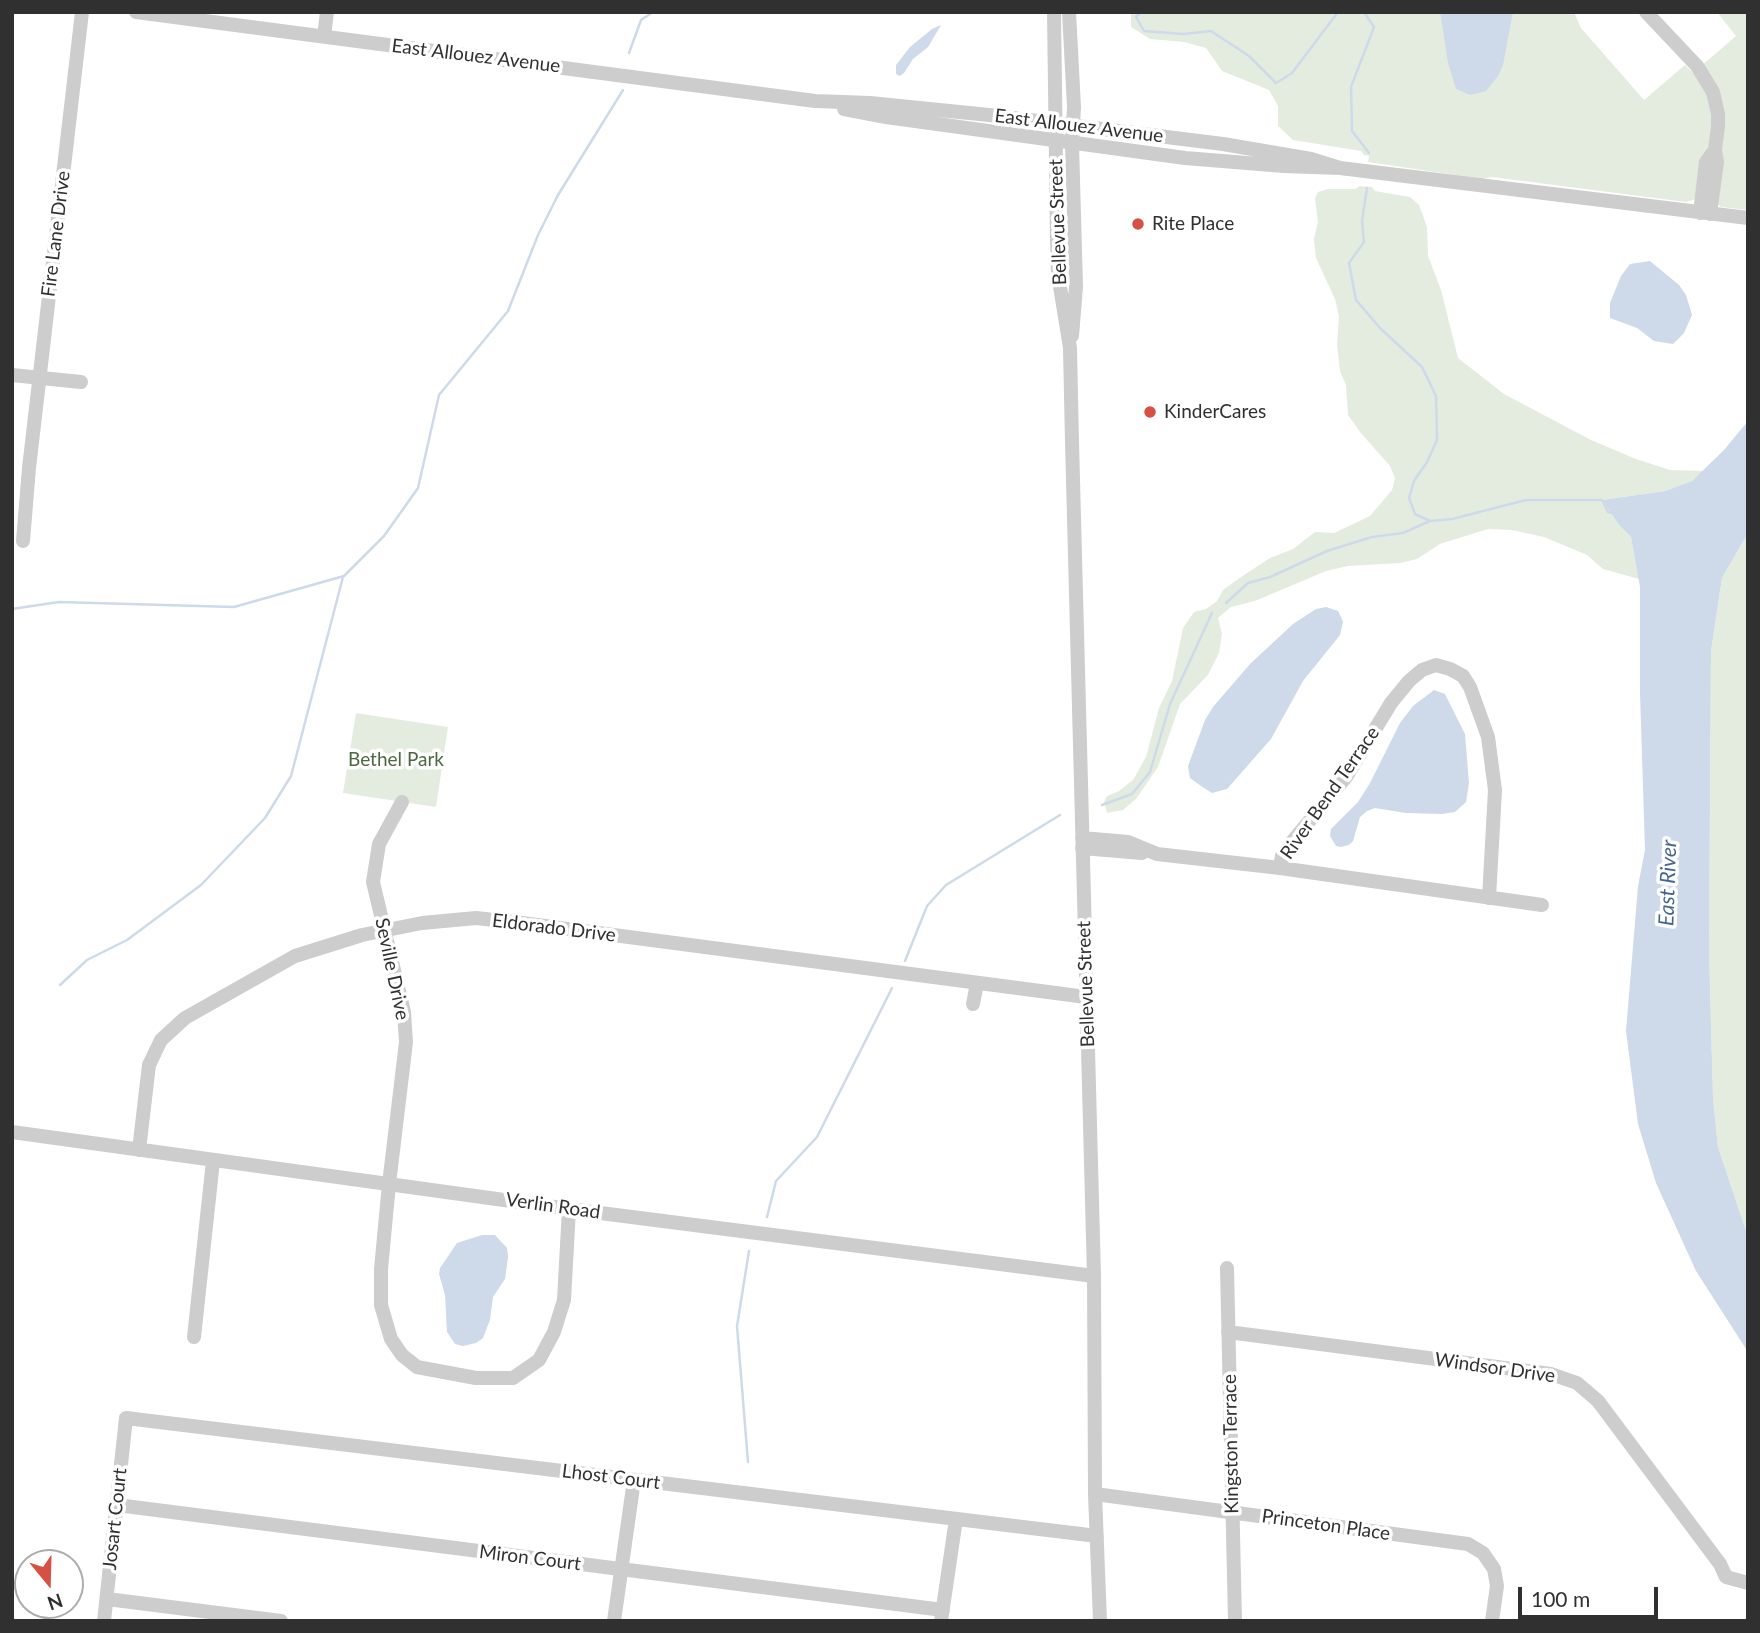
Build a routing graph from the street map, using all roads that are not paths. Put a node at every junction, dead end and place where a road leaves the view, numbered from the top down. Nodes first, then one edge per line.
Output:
1 (82, 12) edge
2 (136, 12) edge
3 (327, 12) edge
4 (1054, 12) edge
5 (1069, 12) edge
6 (1646, 12) edge
7 (324, 36) junction
8 (815, 101) junction
9 (1056, 122) junction
10 (1073, 125) junction
11 (1055, 142) junction
12 (1072, 144) junction
13 (1340, 168) junction
14 (1705, 213) junction
15 (1748, 218) edge
16 (1070, 348) junction
17 (12, 375) edge
18 (39, 378) junction
19 (81, 382) dead end
20 (23, 541) dead end
21 (402, 802) dead end
22 (1082, 843) junction
23 (1280, 868) junction
24 (1489, 898) junction
25 (1542, 905) dead end
26 (384, 930) junction
27 (976, 983) junction
28 (1086, 997) junction
29 (973, 1004) dead end
30 (12, 1132) edge
31 (139, 1150) junction
32 (213, 1161) junction
33 (388, 1184) junction
34 (569, 1209) junction
35 (1227, 1268) dead end
36 (1094, 1276) junction
37 (1228, 1332) junction
38 (194, 1336) dead end
39 (126, 1418) joint
40 (634, 1480) junction
41 (1095, 1494) junction
42 (117, 1505) junction
43 (1233, 1513) junction
44 (956, 1519) junction
45 (1097, 1536) junction
46 (622, 1570) junction
47 (1748, 1583) edge
48 (107, 1599) junction
49 (942, 1615) edge
50 (104, 1621) edge
51 (281, 1621) edge
52 (614, 1621) edge
53 (1100, 1621) edge
54 (1235, 1621) edge
55 (1492, 1621) edge

1 - 18 street, Fire Lane Drive
2 - 7 street, East Allouez Avenue
3 - 7 street
4 - 9 street, Bellevue Street
5 - 10 street, Bellevue Street
6 - 14 street
7 - 8 street, East Allouez Avenue
8 - 9 street, East Allouez Avenue
8 - 11 street, East Allouez Avenue
9 - 10 street, East Allouez Avenue
9 - 11 street, Bellevue Street
10 - 12 street, Bellevue Street
10 - 13 street, East Allouez Avenue
11 - 12 street, East Allouez Avenue
11 - 16 street, Bellevue Street
12 - 13 street, East Allouez Avenue
12 - 16 street, Bellevue Street
13 - 14 street, East Allouez Avenue
14 - 15 street, East Allouez Avenue
16 - 22 street, Bellevue Street
17 - 18 street
18 - 19 street
18 - 20 street, Fire Lane Drive
21 - 26 street, Seville Drive
22 - 23 street, River Bend Terrace
22 - 28 street, Bellevue Street
23 - 24 street, River Bend Terrace
23 - 24 street, River Bend Terrace
24 - 25 street, River Bend Terrace
26 - 27 street, Eldorado Drive
26 - 31 street, Eldorado Drive
26 - 33 street, Seville Drive
27 - 28 street, Eldorado Drive
27 - 29 street
28 - 36 street, Bellevue Street
30 - 31 street, Verlin Road
31 - 32 street, Verlin Road
32 - 33 street, Verlin Road
32 - 38 street
33 - 34 street, Verlin Road
33 - 34 street
34 - 36 street, Verlin Road
35 - 37 street, Kingston Terrace
36 - 41 street, Bellevue Street
37 - 43 street, Kingston Terrace
37 - 47 street, Windsor Drive
39 - 40 street, Lhost Court
39 - 42 street, Josart Court
40 - 44 street, Lhost Court
40 - 46 street
41 - 43 street, Princeton Place
41 - 45 street, Bellevue Street
42 - 46 street, Miron Court
42 - 48 street, Josart Court
43 - 54 street, Kingston Terrace
43 - 55 street, Princeton Place
44 - 45 street, Lhost Court
44 - 49 street
45 - 53 street, Bellevue Street
46 - 49 street, Miron Court
46 - 52 street
48 - 50 street, Josart Court
48 - 51 street

